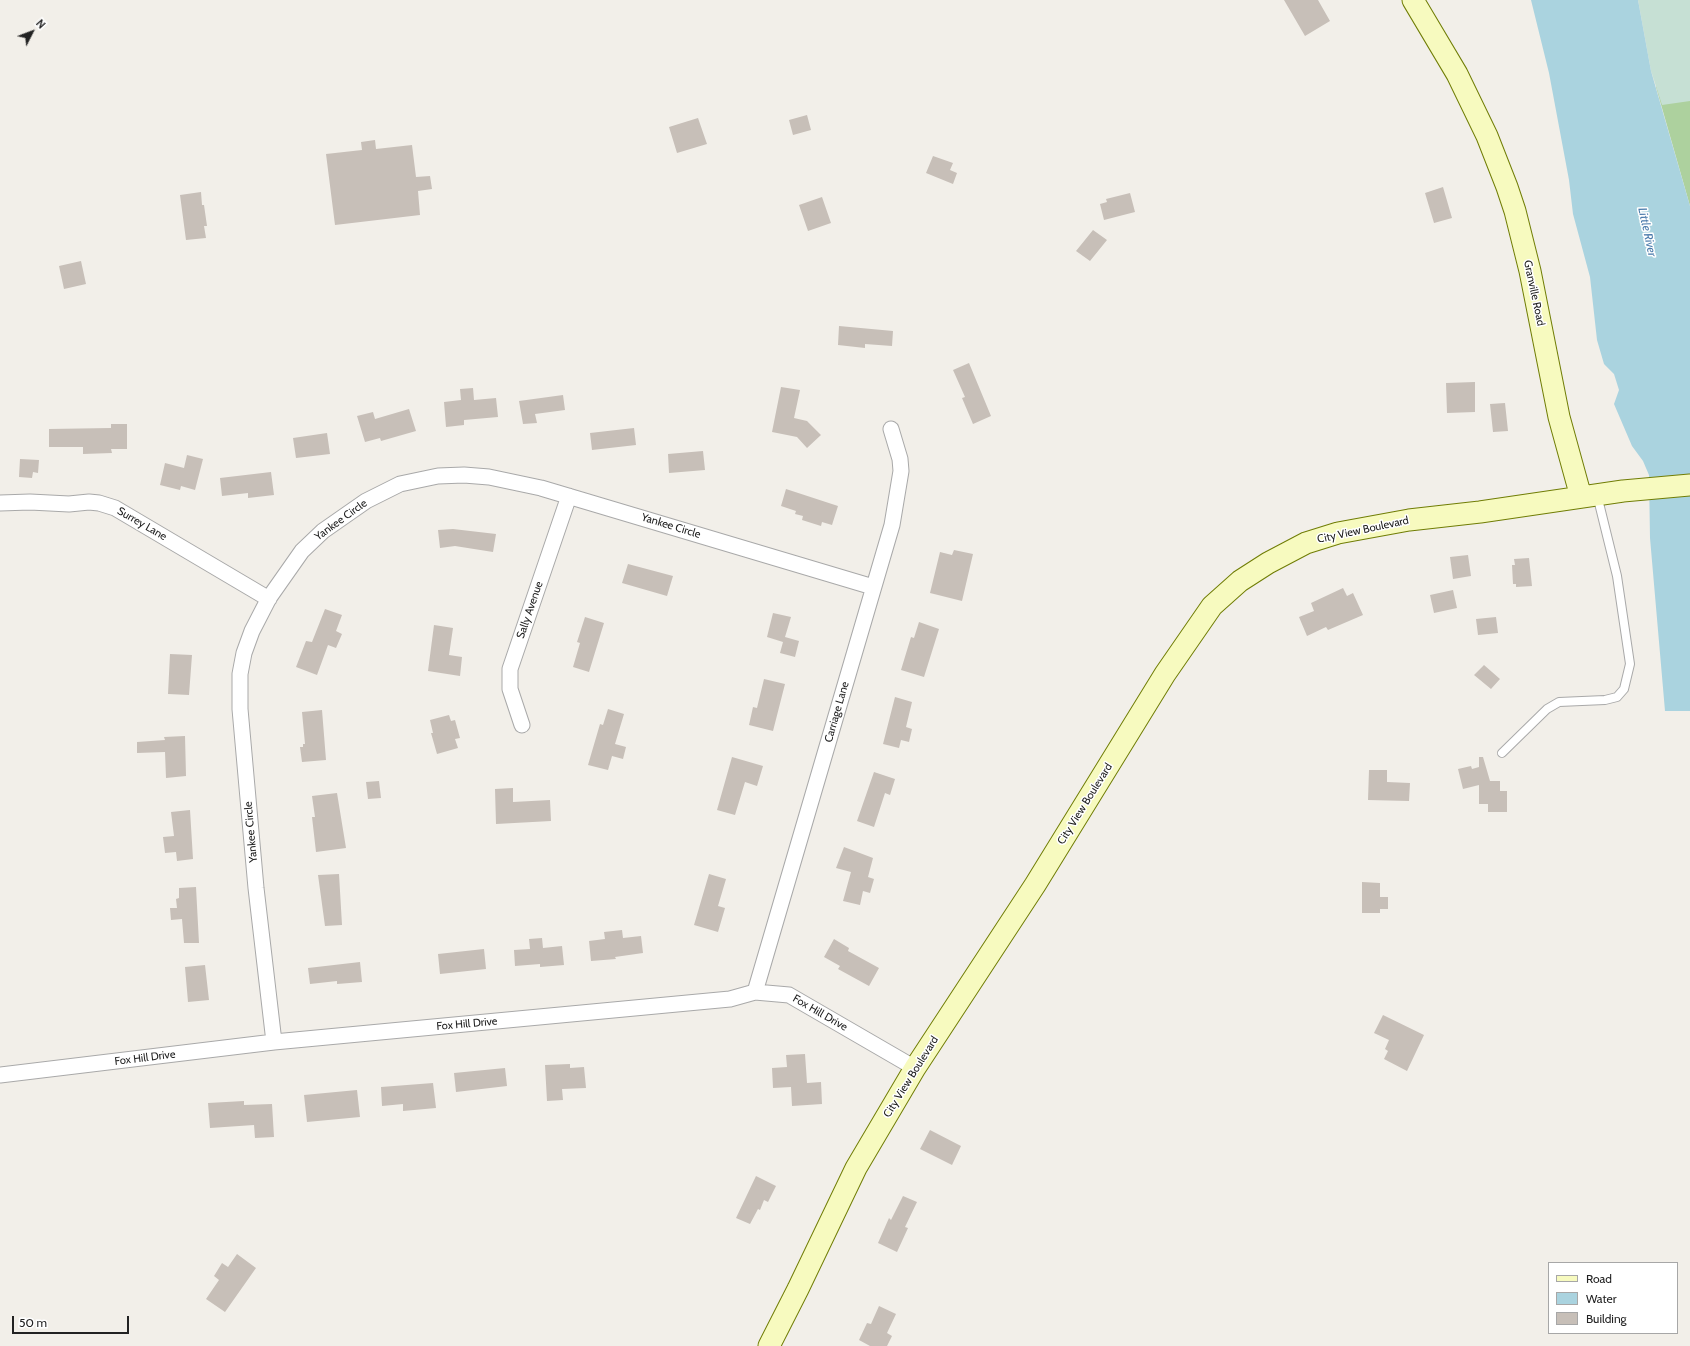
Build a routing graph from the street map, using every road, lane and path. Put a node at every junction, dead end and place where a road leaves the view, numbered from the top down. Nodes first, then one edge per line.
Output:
1 (1413, 0) edge
2 (892, 429) dead end
3 (1690, 485) edge
4 (569, 496) junction
5 (1589, 496) junction
6 (0, 504) edge
7 (873, 587) junction
8 (269, 599) junction
9 (522, 725) dead end
10 (1502, 753) dead end
11 (755, 992) junction
12 (274, 1042) junction
13 (915, 1068) junction
14 (0, 1075) edge
15 (769, 1346) edge

1 - 5 street, Granville Road
2 - 7 street, Carriage Lane
3 - 5 street
4 - 7 street, Yankee Circle
4 - 8 street, Yankee Circle
4 - 9 street, Sally Avenue
5 - 10 lane
5 - 13 street, City View Boulevard
6 - 8 street, Surrey Lane
7 - 11 street, Carriage Lane
8 - 12 street, Yankee Circle
11 - 12 street, Fox Hill Drive
11 - 13 street, Fox Hill Drive
12 - 14 street, Fox Hill Drive
13 - 15 street, City View Boulevard

